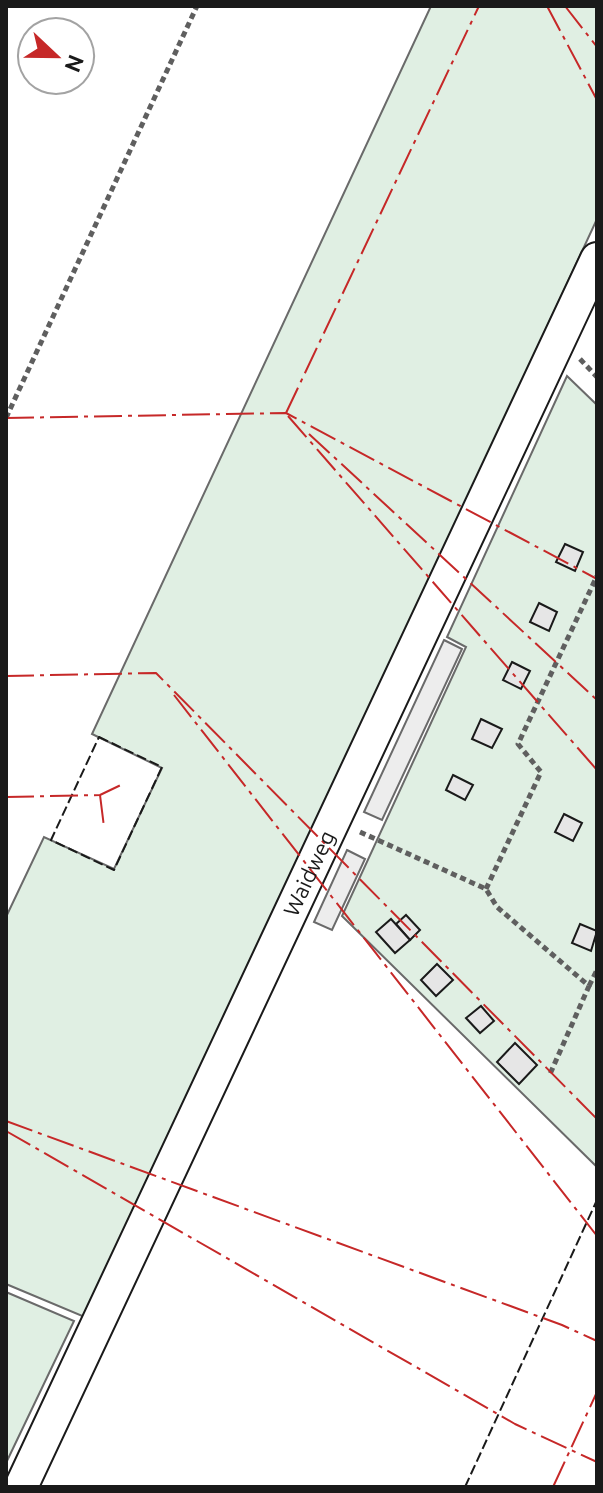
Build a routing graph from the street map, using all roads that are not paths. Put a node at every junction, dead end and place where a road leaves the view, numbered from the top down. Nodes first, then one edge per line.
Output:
1 (597, 259) edge
2 (21, 1487) edge

1 - 2 lane, Waidweg

